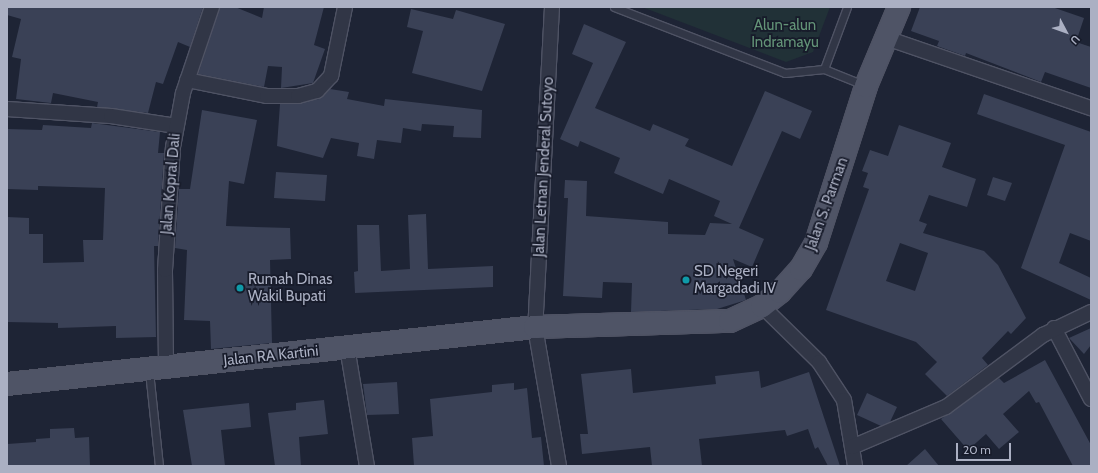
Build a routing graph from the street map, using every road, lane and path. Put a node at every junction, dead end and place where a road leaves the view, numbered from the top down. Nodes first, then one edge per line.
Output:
1 (212, 7) edge
2 (345, 7) edge
3 (552, 7) edge
4 (614, 7) edge
5 (847, 7) edge
6 (899, 7) edge
7 (886, 38) junction
8 (824, 69) junction
9 (187, 80) junction
10 (866, 86) junction
11 (1091, 108) edge
12 (7, 109) edge
13 (176, 126) junction
14 (762, 306) junction
15 (1091, 312) edge
16 (535, 327) junction
17 (1054, 328) junction
18 (347, 348) junction
19 (158, 368) junction
20 (7, 384) edge
21 (1091, 399) edge
22 (852, 447) junction
23 (159, 466) edge
24 (366, 466) edge
25 (559, 466) edge
26 (855, 466) edge

1 - 9 street, Jalan Kopral Dali
2 - 9 street
3 - 16 street, Jalan Letnan Jenderal Sutoyo
4 - 8 lane
5 - 8 lane
6 - 7 main road, Jalan S. Parman
7 - 10 main road, Jalan S. Parman
7 - 11 street
8 - 10 lane
9 - 13 street, Jalan Kopral Dali
10 - 14 main road, Jalan S. Parman
12 - 13 street
13 - 19 street, Jalan Kopral Dali
14 - 16 main road, Jalan S. Parman
14 - 22 street
15 - 17 street
16 - 18 main road, Jalan RA Kartini
16 - 25 street, Jalan Letnan Jenderal Sutoyo
17 - 21 street
17 - 22 street
18 - 19 main road, Jalan RA Kartini
18 - 24 street
19 - 20 main road, Jalan RA Kartini
19 - 23 lane
22 - 26 street

